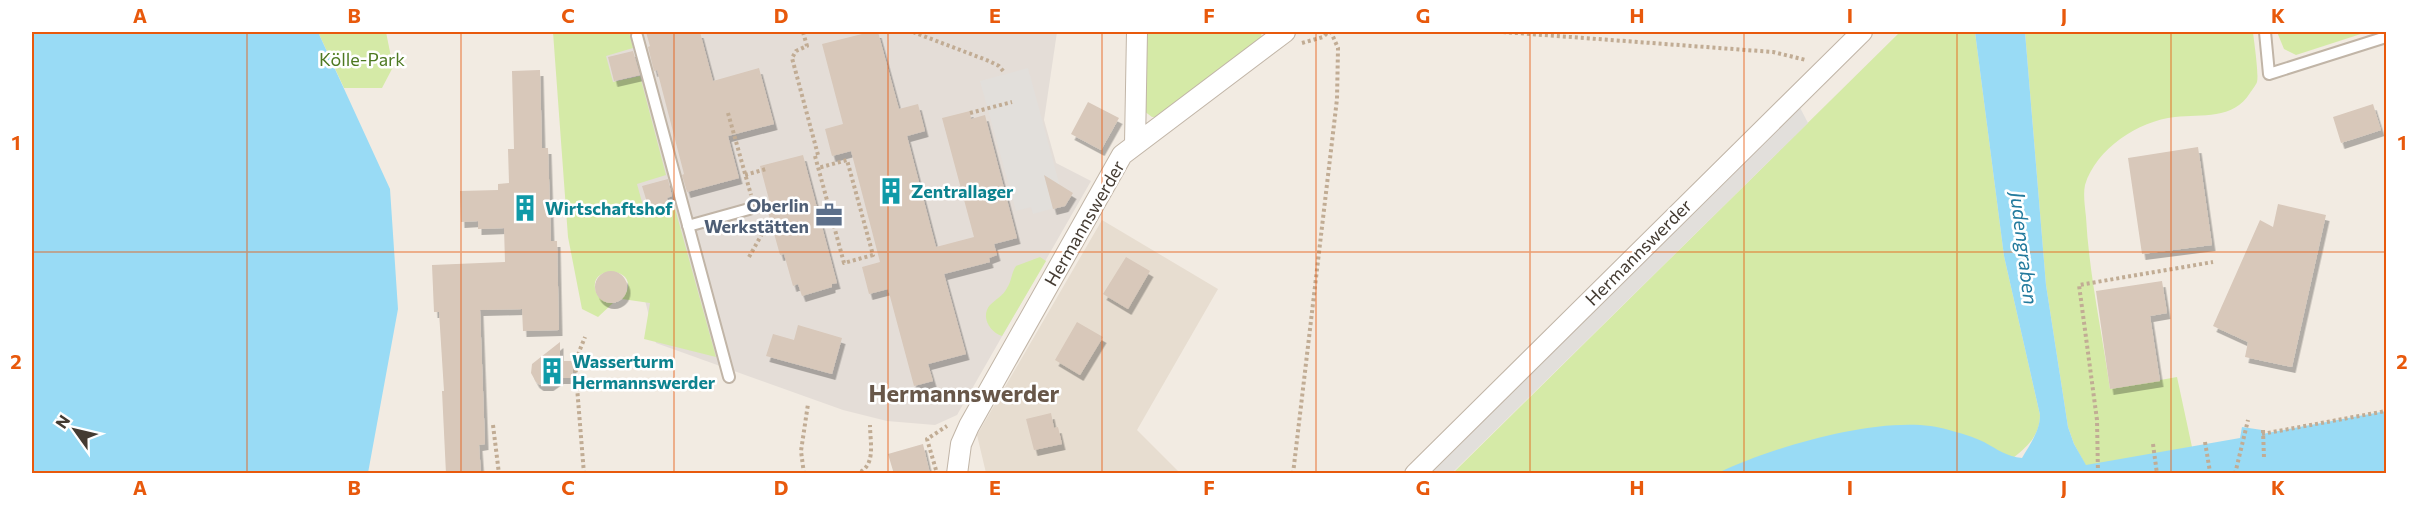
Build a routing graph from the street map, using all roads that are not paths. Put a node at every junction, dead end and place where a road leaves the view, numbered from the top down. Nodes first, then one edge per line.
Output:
1 (1137, 32) edge
2 (1285, 32) edge
3 (1862, 32) edge
4 (2265, 32) edge
5 (637, 36) dead end
6 (2386, 37) edge
7 (1135, 144) junction
8 (753, 213) road end
9 (688, 225) junction
10 (729, 377) dead end
11 (957, 474) edge
12 (1414, 474) edge

1 - 7 street
2 - 7 street, Hermannswerder
3 - 12 street, Hermannswerder
4 - 6 lane
5 - 9 lane
7 - 11 street, Hermannswerder
8 - 9 lane
9 - 10 lane

